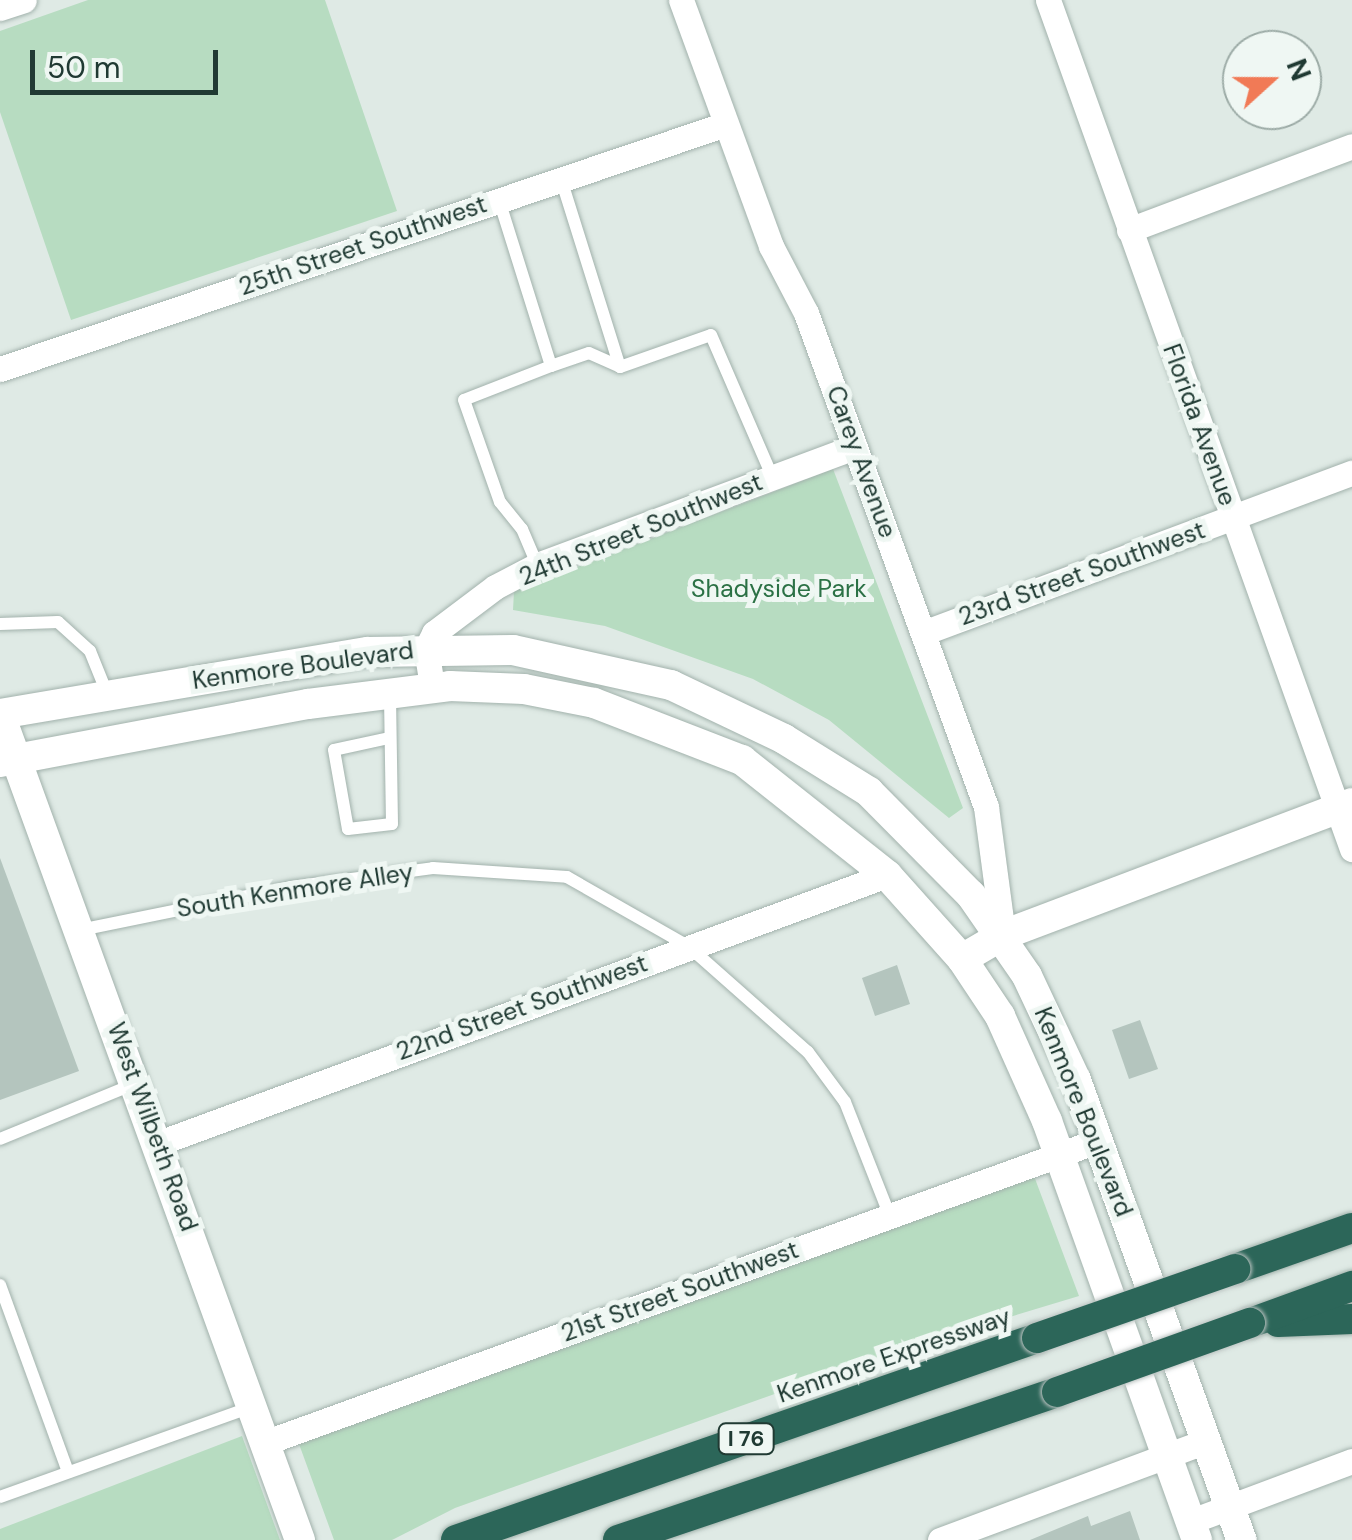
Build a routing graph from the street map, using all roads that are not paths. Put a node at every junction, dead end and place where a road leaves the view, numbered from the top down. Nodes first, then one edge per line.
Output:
1 (24, 0) edge
2 (681, 0) edge
3 (1048, 0) edge
4 (0, 8) edge
5 (726, 124) junction
6 (1352, 146) edge
7 (561, 179) junction
8 (499, 200) junction
9 (1130, 230) junction
10 (550, 366) junction
11 (620, 367) junction
12 (0, 370) edge
13 (855, 447) junction
14 (1352, 473) edge
15 (773, 478) junction
16 (1232, 518) junction
17 (537, 565) junction
18 (0, 624) edge
19 (923, 633) junction
20 (426, 649) junction
21 (432, 686) junction
22 (390, 691) junction
23 (108, 697) junction
24 (0, 714) edge
25 (390, 738) junction
26 (8, 761) edge
27 (1345, 805) edge
28 (1352, 848) edge
29 (887, 875) junction
30 (80, 930) junction
31 (1003, 935) junction
32 (688, 946) junction
33 (962, 959) junction
34 (137, 1083) junction
35 (0, 1139) edge
36 (1096, 1141) junction
37 (159, 1142) junction
38 (1059, 1155) junction
39 (890, 1216) junction
40 (1352, 1228) edge
41 (0, 1286) edge
42 (1352, 1286) edge
43 (1352, 1319) edge
44 (1250, 1323) junction
45 (252, 1407) junction
46 (1206, 1442) junction
47 (264, 1443) junction
48 (1166, 1456) junction
49 (1352, 1461) edge
50 (68, 1472) junction
51 (0, 1498) edge
52 (1229, 1506) junction
53 (994, 1531) edge
54 (1193, 1531) edge
55 (300, 1540) edge
56 (456, 1540) edge
57 (618, 1540) edge
58 (940, 1540) edge
59 (1242, 1540) edge

1 - 4 street
2 - 5 street, Carey Avenue
3 - 9 street, Florida Avenue
5 - 7 street, 25th Street Southwest
5 - 13 street, Carey Avenue
6 - 9 street
7 - 8 street, 25th Street Southwest
7 - 11 lane
8 - 10 lane
8 - 12 street, 25th Street Southwest
9 - 16 street, Florida Avenue
10 - 11 lane
10 - 17 lane
11 - 15 lane
13 - 15 street, 24th Street Southwest
13 - 19 street, Carey Avenue
14 - 16 street, 23rd Street Southwest
15 - 17 street, 24th Street Southwest
16 - 19 street, 23rd Street Southwest
16 - 27 street, Florida Avenue
17 - 20 street, 24th Street Southwest
18 - 23 lane
19 - 31 street, Carey Avenue
20 - 21 street
20 - 23 main road, Kenmore Boulevard
20 - 31 main road, Kenmore Boulevard
21 - 22 main road, Kenmore Boulevard
21 - 29 main road, Kenmore Boulevard
22 - 25 lane
22 - 26 main road, Kenmore Boulevard
23 - 24 main road, Kenmore Boulevard
24 - 26 main road, West Wilbeth Road
25 - 25 lane
26 - 30 main road, West Wilbeth Road
27 - 28 street, Florida Avenue
27 - 31 main road
29 - 32 street, 22nd Street Southwest
29 - 33 main road, Kenmore Boulevard
30 - 32 lane, South Kenmore Alley
30 - 34 main road, West Wilbeth Road
31 - 33 main road
31 - 36 main road, Kenmore Boulevard
32 - 37 street, 22nd Street Southwest
32 - 39 lane, South Kenmore Alley
33 - 38 main road, Kenmore Boulevard
34 - 35 lane
34 - 37 main road, West Wilbeth Road
36 - 38 street, 21st Street Southwest
36 - 46 main road, Kenmore Boulevard
37 - 45 main road, West Wilbeth Road
38 - 39 street, 21st Street Southwest
38 - 48 main road, Kenmore Boulevard
39 - 47 street, 21st Street Southwest
40 - 56 highway, Kenmore Expressway / I 76, bridge
41 - 50 lane
42 - 44 highway, I 76
43 - 44 highway
44 - 57 highway, I 76, bridge
45 - 47 main road, West Wilbeth Road
45 - 50 lane
46 - 48 street
46 - 52 main road, Kenmore Boulevard
47 - 55 main road, West Wilbeth Road
48 - 53 street
48 - 54 main road, Kenmore Boulevard
49 - 52 street
50 - 51 lane
52 - 54 street
52 - 59 main road, Kenmore Boulevard
53 - 58 street

